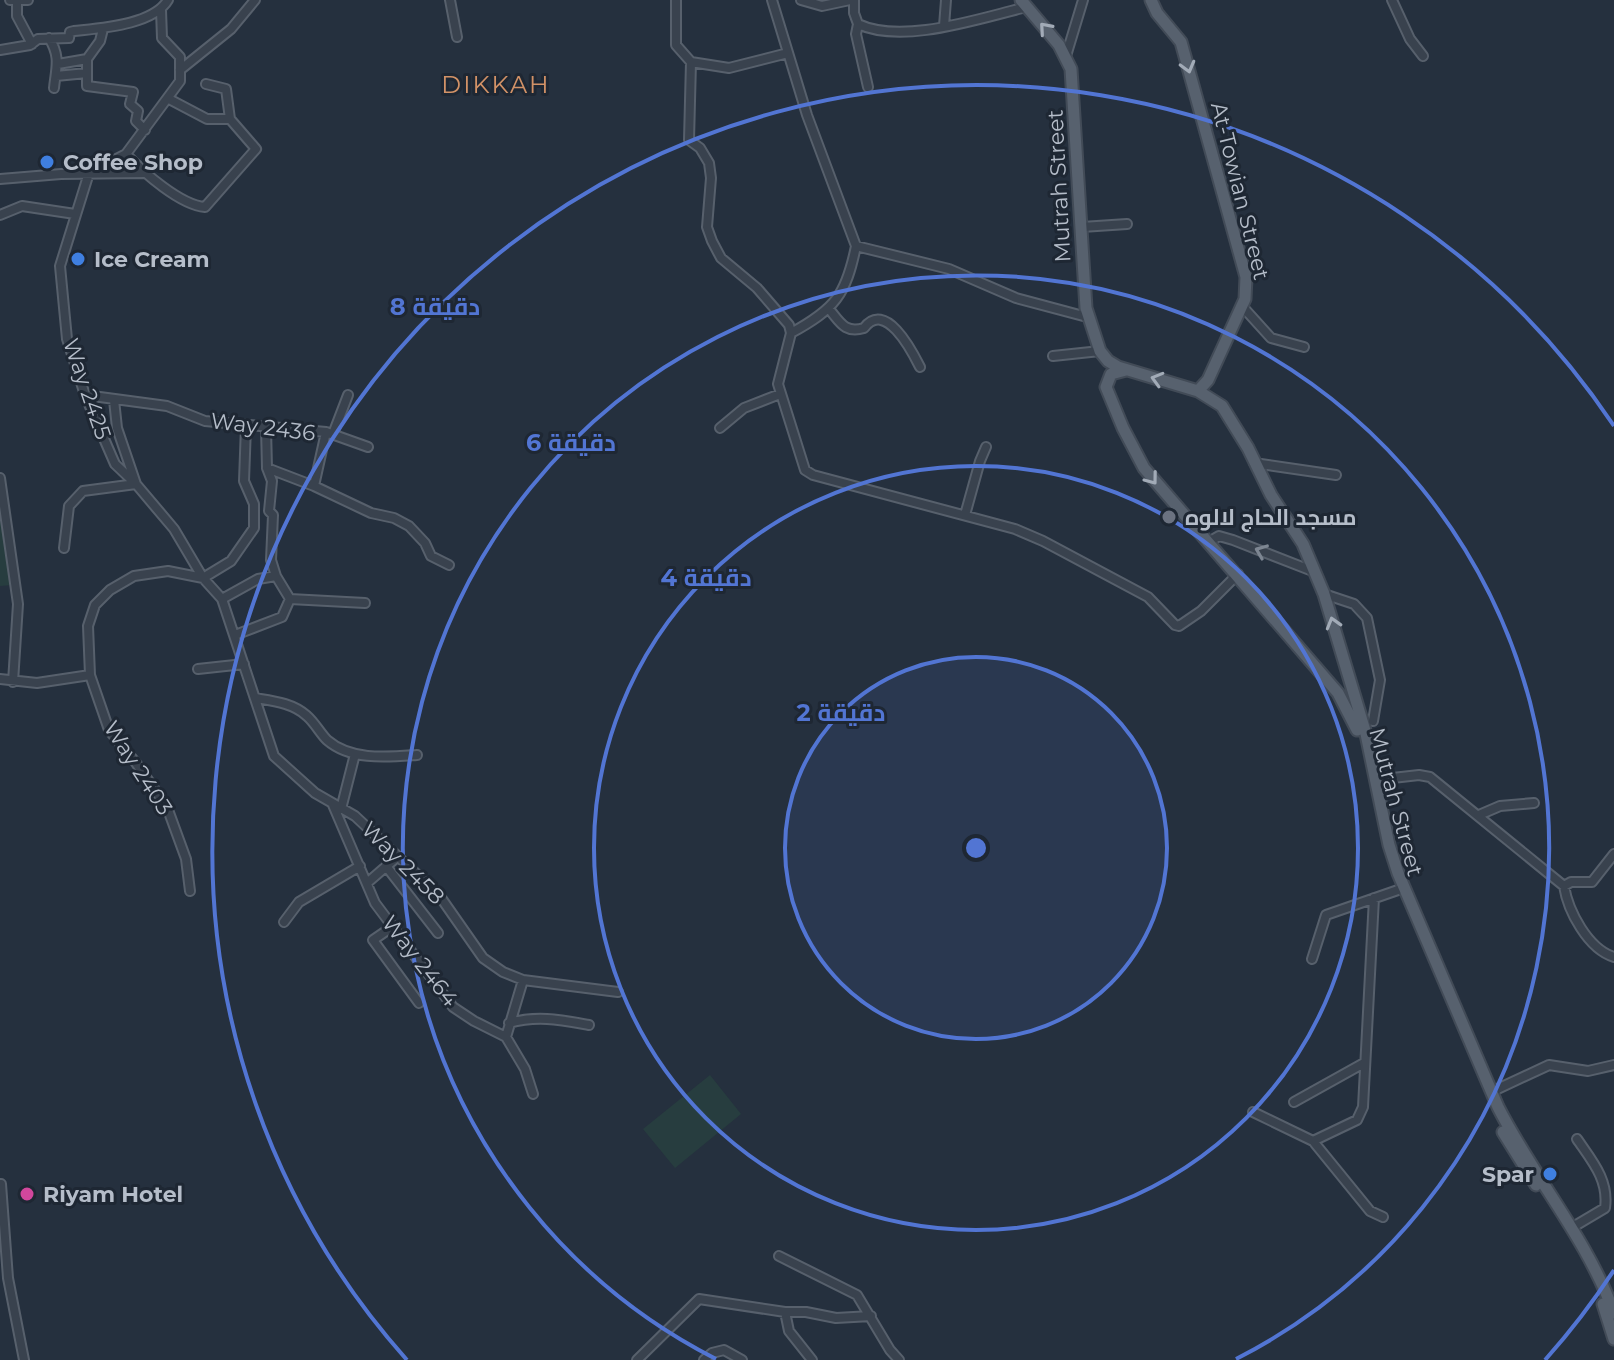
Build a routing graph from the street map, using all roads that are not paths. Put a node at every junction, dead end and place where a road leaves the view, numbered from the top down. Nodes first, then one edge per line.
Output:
1 (10, 0) edge
2 (28, 0) edge
3 (168, 0) edge
4 (255, 0) edge
5 (450, 0) edge
6 (676, 0) edge
7 (772, 0) edge
8 (801, 0) edge
9 (852, 0) edge
10 (946, 0) edge
11 (1083, 0) edge
12 (1151, 0) edge
13 (1392, 0) edge
14 (17, 1) edge
15 (1024, 4) edge
16 (161, 10) junction
17 (858, 24) junction
18 (944, 26) junction
19 (103, 29) junction
20 (231, 29) junction
21 (457, 37) dead end
22 (49, 38) junction
23 (236, 40) dead end
24 (32, 44) junction
25 (0, 50) edge
26 (788, 53) junction
27 (1066, 56) junction
28 (1423, 56) dead end
29 (87, 59) junction
30 (691, 62) junction
31 (58, 64) junction
32 (180, 70) junction
33 (87, 73) junction
34 (56, 76) junction
35 (206, 84) dead end
36 (868, 87) dead end
37 (54, 88) dead end
38 (169, 99) junction
39 (230, 119) junction
40 (145, 130) junction
41 (126, 154) junction
42 (89, 173) junction
43 (144, 173) junction
44 (0, 179) edge
45 (75, 214) junction
46 (0, 215) edge
47 (1127, 224) dead end
48 (1082, 227) junction
49 (856, 246) junction
50 (1242, 306) junction
51 (829, 309) junction
52 (1087, 317) junction
53 (791, 333) junction
54 (1304, 347) dead end
55 (1100, 351) junction
56 (1053, 356) dead end
57 (920, 367) dead end
58 (1127, 370) junction
59 (1198, 391) junction
60 (780, 394) junction
61 (85, 395) junction
62 (348, 395) dead end
63 (114, 400) junction
64 (246, 426) junction
65 (266, 428) junction
66 (720, 428) dead end
67 (329, 433) junction
68 (368, 447) dead end
69 (986, 447) dead end
70 (1254, 463) junction
71 (267, 468) junction
72 (1336, 475) dead end
73 (0, 478) edge
74 (136, 484) junction
75 (314, 486) junction
76 (965, 515) junction
77 (1207, 543) junction
78 (64, 548) dead end
79 (449, 565) dead end
80 (1316, 572) junction
81 (1238, 574) junction
82 (276, 576) junction
83 (203, 578) junction
84 (1324, 594) junction
85 (222, 599) junction
86 (290, 599) junction
87 (365, 603) dead end
88 (235, 635) junction
89 (1343, 661) junction
90 (244, 664) junction
91 (198, 669) dead end
92 (1322, 674) junction
93 (90, 675) junction
94 (0, 679) edge
95 (13, 682) junction
96 (0, 687) edge
97 (255, 698) junction
98 (1370, 728) junction
99 (355, 754) junction
100 (417, 755) dead end
101 (1375, 780) junction
102 (1534, 803) dead end
103 (337, 807) junction
104 (1479, 815) junction
105 (1614, 854) edge
106 (397, 857) junction
107 (360, 866) junction
108 (386, 866) junction
109 (1610, 866) edge
110 (367, 883) junction
111 (1564, 886) junction
112 (1398, 890) junction
113 (190, 891) dead end
114 (1374, 898) junction
115 (284, 922) dead end
116 (392, 927) junction
117 (438, 933) dead end
118 (1614, 957) edge
119 (1312, 959) dead end
120 (523, 980) junction
121 (618, 992) dead end
122 (419, 1003) dead end
123 (509, 1023) junction
124 (589, 1025) dead end
125 (506, 1037) junction
126 (1364, 1063) junction
127 (1614, 1065) edge
128 (1491, 1092) junction
129 (533, 1094) dead end
130 (1294, 1102) dead end
131 (1253, 1112) dead end
132 (1577, 1139) dead end
133 (1313, 1141) junction
134 (1, 1184) edge
135 (1383, 1217) dead end
136 (1573, 1227) junction
137 (779, 1256) dead end
138 (1612, 1300) edge
139 (785, 1312) junction
140 (1614, 1313) edge
141 (871, 1316) junction
142 (1614, 1339) edge
143 (24, 1360) edge
144 (637, 1360) edge
145 (704, 1360) edge
146 (742, 1360) edge
147 (812, 1360) edge
148 (899, 1360) edge

1 - 14 street
2 - 14 street
3 - 16 street
4 - 20 street
5 - 21 street
6 - 30 street
7 - 26 street
8 - 9 street
9 - 17 street
10 - 18 street
11 - 27 street
12 -> 50 main road, At-Towian Street
13 - 28 street
14 - 24 street
15 - 18 street
27 -> 15 main road, Mutrah Street
16 - 19 street
16 - 32 street
17 - 18 street
17 - 36 street
19 - 22 street
19 - 29 street
20 - 23 street
20 - 32 street
22 - 24 street
22 - 31 street
24 - 25 street
26 - 30 street
26 - 49 street
27 - 48 main road, Mutrah Street
29 - 31 street
29 - 33 street
30 - 53 street
31 - 34 street
32 - 38 street
33 - 34 street
33 - 40 street
34 - 37 street
35 - 39 street
38 - 39 street
38 - 40 street
39 - 43 street
40 - 41 street
41 - 42 street
41 - 43 street
42 - 43 street
42 - 44 street
42 - 45 street, Way 2425
45 - 46 street
45 - 61 street, Way 2425
47 - 48 street
48 - 52 main road, Mutrah Street
49 - 51 street
49 - 52 street
50 - 54 street
50 - 59 main road, At-Towian Street
51 - 53 street
51 - 57 street
52 - 55 main road, Mutrah Street
53 - 60 street
55 - 56 street
55 - 58 main road, Mutrah Street
59 -> 58 main road, Mutrah Street
58 -> 77 main road, Mutrah Street
59 - 70 main road, Mutrah Street
60 - 66 street
60 - 76 street
61 - 63 street, Way 2436
61 - 74 street, Way 2425
62 - 67 street
63 - 64 street, Way 2436
63 - 74 street
64 - 65 street, Way 2436
64 - 83 street
65 - 67 street, Way 2436
65 - 71 street
67 - 68 street
67 - 75 street, Way 2436
69 - 76 street
70 - 72 street
70 - 80 main road, Mutrah Street
71 - 75 street
71 - 82 street
73 - 95 street
74 - 78 street
74 - 83 street, Way 2425
75 - 79 street
76 - 81 street
80 -> 77 street
77 - 81 main road, Mutrah Street
80 - 84 main road, Mutrah Street
81 - 92 main road, Mutrah Street
82 - 85 street
82 - 86 street
83 - 85 street, Way 2458
83 - 93 street, Way 2403
89 -> 84 main road, Mutrah Street
84 - 98 street
85 - 88 street, Way 2458
86 - 87 street
86 - 88 street
88 - 90 street, Way 2458
89 - 92 main road
89 - 98 main road, Mutrah Street
90 - 91 street
90 - 97 street, Way 2458
92 - 112 main road, Mutrah Street
93 - 95 street
93 - 113 street, Way 2403
94 - 95 street
95 - 96 street
97 - 99 street
97 - 103 street, Way 2458
98 - 101 main road, Mutrah Street
99 - 100 street
99 - 103 street
101 - 104 street
101 - 128 main road, Mutrah Street
102 - 104 street
103 - 106 street, Way 2458
103 - 107 street, Way 2464
104 - 111 street
105 - 109 street
106 - 108 street
106 - 120 street, Way 2458
107 - 110 street, Way 2464
107 - 115 street
108 - 110 street
108 - 117 street
109 - 111 street
110 - 116 street, Way 2464
111 - 118 street
112 - 114 street
112 - 142 main road, Mutrah Street
114 - 119 street
114 - 126 street
116 - 122 street
116 - 125 street, Way 2464
120 - 121 street, Way 2458
120 - 123 street
123 - 124 street
123 - 125 street
125 - 129 street
126 - 130 street
126 - 133 street
127 - 128 street
128 - 136 main road, Mutrah Street
131 - 133 street
132 - 136 street
133 - 135 street
134 - 143 street
136 - 138 main road, Mutrah Street
137 - 141 street
138 - 140 main road, Mutrah Street
139 - 141 street
139 - 144 street
139 - 147 street
141 - 148 street
145 - 146 street

